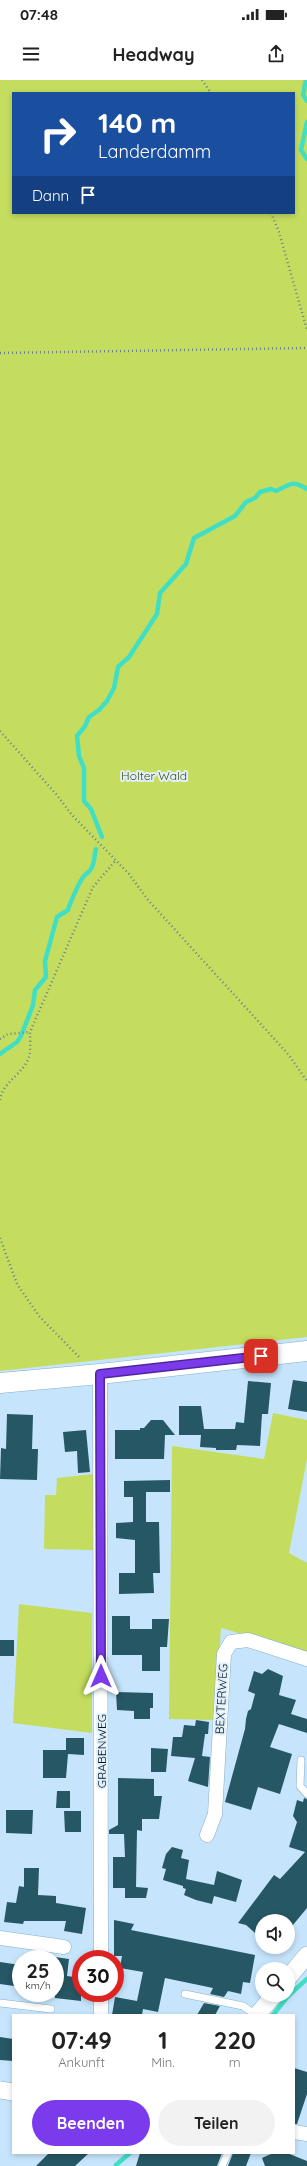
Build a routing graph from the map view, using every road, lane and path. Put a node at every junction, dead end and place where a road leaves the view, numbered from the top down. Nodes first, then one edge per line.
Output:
1 (202, 80) edge
2 (210, 92) edge
3 (271, 214) edge
4 (307, 330) edge
5 (307, 348) edge
6 (0, 353) edge
7 (0, 731) edge
8 (116, 860) junction
9 (29, 1032) junction
10 (0, 1039) edge
11 (307, 1081) edge
12 (0, 1100) edge
13 (0, 1238) edge
14 (307, 1351) edge
15 (100, 1374) junction
16 (0, 1383) edge
17 (307, 1658) edge
18 (301, 1760) dead end
19 (307, 1794) edge
20 (207, 1835) dead end
21 (0, 1938) edge
22 (64, 1947) dead end
23 (101, 1950) edge
24 (307, 1955) edge
25 (295, 1970) edge
26 (185, 1994) dead end
27 (101, 2002) edge
28 (268, 2002) edge
29 (0, 2003) edge
30 (51, 2009) dead end
31 (101, 2014) edge
32 (255, 2014) edge
33 (258, 2014) edge
34 (0, 2090) edge
35 (12, 2092) edge
36 (295, 2132) edge
37 (307, 2134) edge
38 (228, 2154) edge
39 (222, 2166) edge

1 - 2 path
3 - 4 path
5 - 6 path
7 - 8 path
8 - 9 path
8 - 11 path
9 - 10 path
9 - 12 path
13 - 15 path
14 - 15 main road
15 - 16 main road
15 - 23 street, GRABENWEG
17 - 20 street, BEXTERWEG
18 - 19 lane
21 - 22 street
24 - 25 street
26 - 32 lane
27 - 31 street
28 - 33 street
29 - 30 lane
34 - 35 street
36 - 37 street
38 - 39 lane

